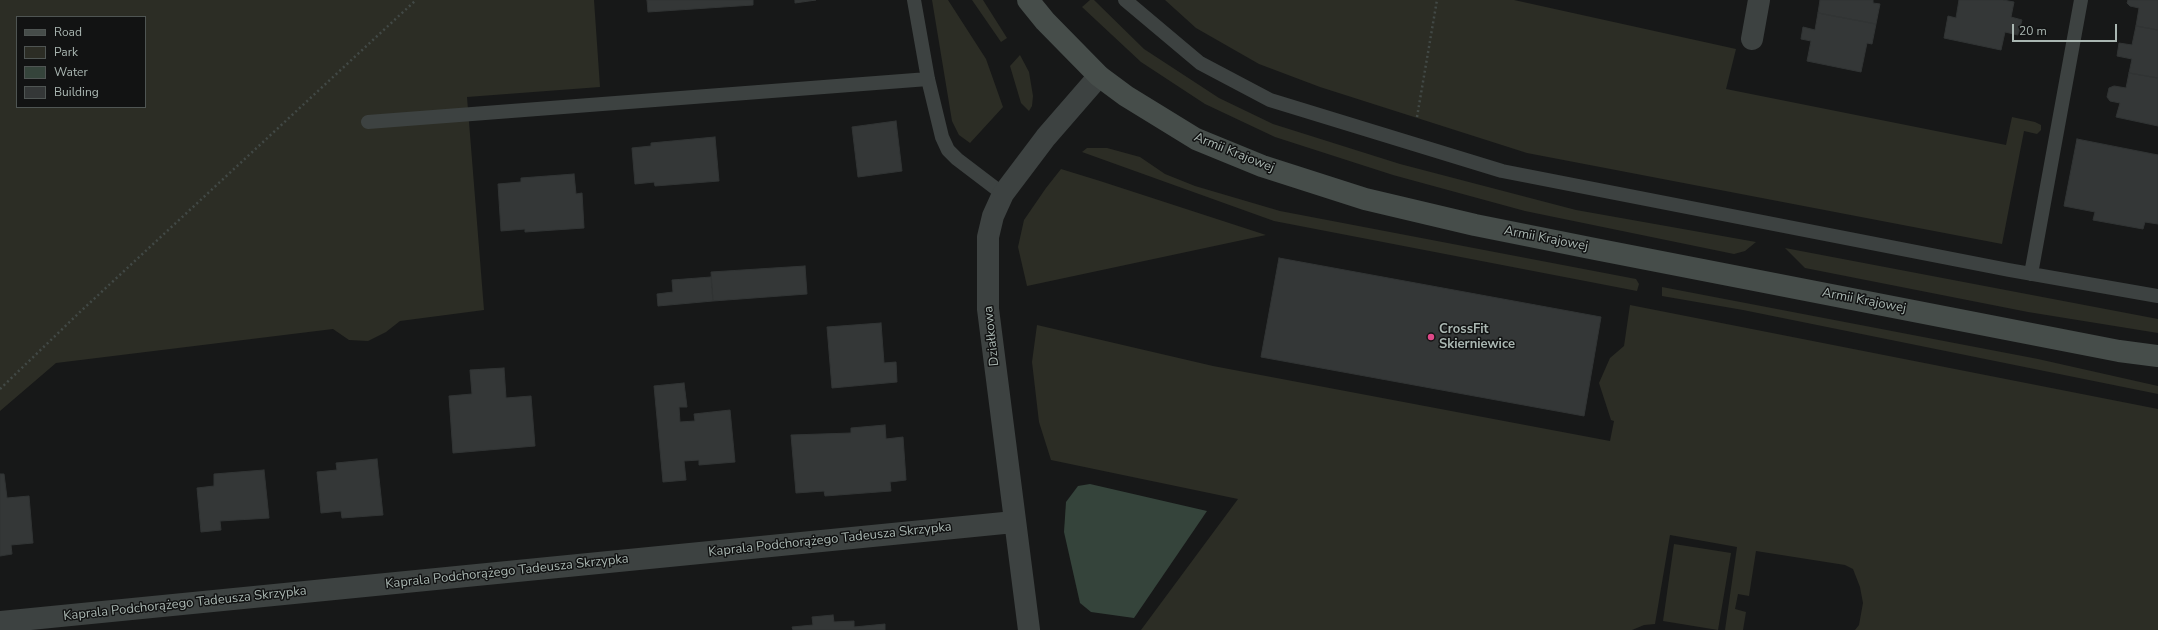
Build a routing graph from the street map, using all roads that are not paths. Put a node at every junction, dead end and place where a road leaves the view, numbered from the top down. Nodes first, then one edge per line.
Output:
1 (914, 0) edge
2 (1028, 0) edge
3 (1125, 0) edge
4 (1759, 0) edge
5 (2081, 0) edge
6 (1752, 39) dead end
7 (1099, 76) junction
8 (928, 78) junction
9 (368, 122) dead end
10 (1004, 194) junction
11 (2031, 274) junction
12 (2158, 296) edge
13 (2119, 351) junction
14 (2158, 356) edge
15 (2158, 362) edge
16 (1014, 522) junction
17 (0, 622) edge
18 (1029, 630) edge

1 - 8 lane
2 - 7 street, Armii Krajowej
3 - 11 lane
4 - 6 street
5 - 11 lane
7 - 10 street, Działkowa
7 - 13 street, Armii Krajowej
8 - 9 lane
8 - 10 lane
10 - 16 street, Działkowa
11 - 12 lane
13 - 14 street, Armii Krajowej
13 - 15 street, Armii Krajowej
16 - 17 street, Kaprala Podchorążego Tadeusza Skrzypka
16 - 18 street, Działkowa

